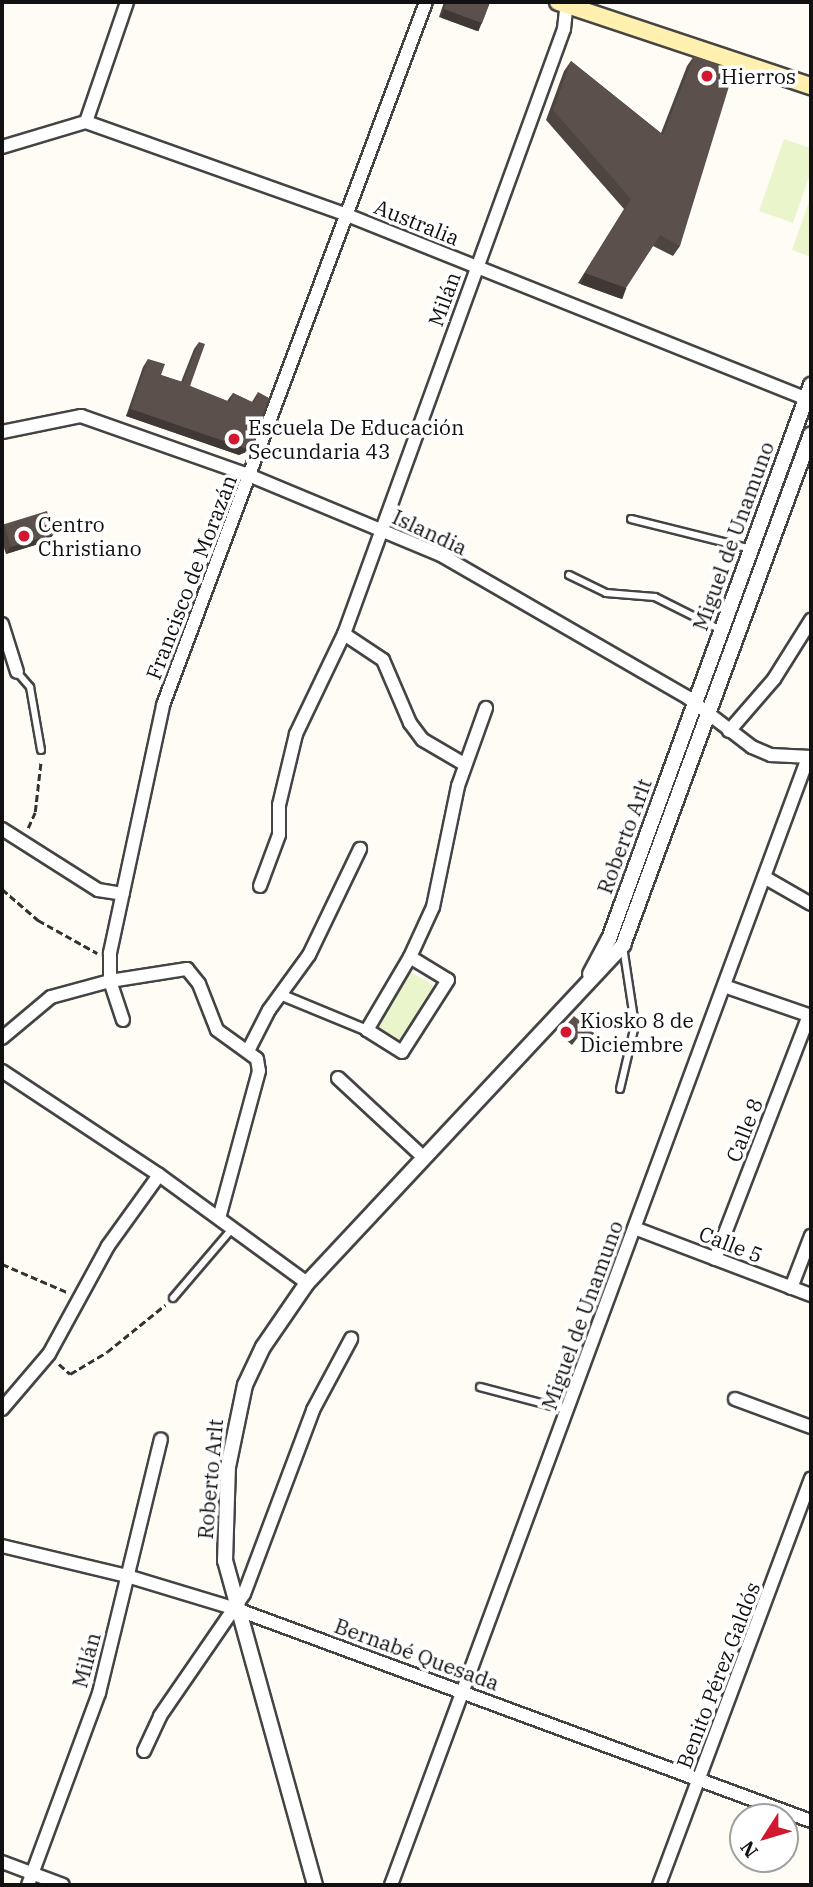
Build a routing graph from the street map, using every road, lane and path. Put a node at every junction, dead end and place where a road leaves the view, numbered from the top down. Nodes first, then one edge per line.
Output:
1 (127, 2) edge
2 (426, 2) edge
3 (564, 3) edge
4 (811, 86) edge
5 (86, 122) junction
6 (2, 147) edge
7 (347, 215) junction
8 (476, 266) junction
9 (810, 395) edge
10 (2, 432) edge
11 (811, 434) edge
12 (251, 476) junction
13 (631, 519) dead end
14 (382, 530) junction
15 (751, 549) junction
16 (569, 575) dead end
17 (811, 620) edge
18 (2, 624) edge
19 (721, 630) junction
20 (344, 634) junction
21 (17, 672) joint
22 (695, 702) junction
23 (486, 708) dead end
24 (708, 714) junction
25 (729, 731) junction
26 (41, 750) joint
27 (810, 757) edge
28 (464, 764) junction
29 (2, 829) edge
30 (22, 842) junction
31 (360, 849) dead end
32 (764, 877) junction
33 (260, 886) dead end
34 (2, 889) edge
35 (122, 894) junction
36 (811, 904) edge
37 (623, 945) junction
38 (410, 957) junction
39 (110, 958) junction
40 (110, 981) junction
41 (585, 981) junction
42 (724, 986) junction
43 (282, 995) junction
44 (810, 1016) edge
45 (123, 1020) dead end
46 (366, 1030) junction
47 (2, 1038) edge
48 (248, 1051) junction
49 (2, 1071) edge
50 (338, 1078) dead end
51 (620, 1089) dead end
52 (423, 1157) junction
53 (159, 1175) junction
54 (219, 1218) junction
55 (233, 1228) junction
56 (637, 1229) junction
57 (811, 1236) edge
58 (715, 1259) junction
59 (2, 1264) edge
60 (307, 1283) junction
61 (791, 1287) junction
62 (811, 1295) edge
63 (82, 1298) junction
64 (173, 1298) joint
65 (351, 1339) dead end
66 (49, 1354) junction
67 (480, 1387) dead end
68 (735, 1399) dead end
69 (2, 1409) edge
70 (569, 1411) junction
71 (811, 1427) edge
72 (161, 1439) dead end
73 (811, 1479) edge
74 (2, 1546) edge
75 (127, 1576) junction
76 (236, 1609) junction
77 (464, 1691) junction
78 (144, 1751) dead end
79 (699, 1778) junction
80 (811, 1821) edge
81 (2, 1863) edge
82 (30, 1880) edge
83 (63, 1885) edge
84 (314, 1885) edge
85 (391, 1885) edge
86 (659, 1885) edge

1 - 5 street
2 - 7 street, Francisco de Morazán
3 - 4 main road
3 - 8 street, Milán
5 - 6 street
5 - 7 street, Australia
7 - 8 street, Australia
7 - 12 street, Francisco de Morazán
8 - 9 street, Australia
8 - 14 street, Milán
9 - 15 street, Miguel de Unamuno
10 - 12 street, Islandia
11 - 24 street, Miguel de Unamuno
12 - 14 street, Islandia
12 - 35 street, Francisco de Morazán
13 - 15 lane
14 - 20 street, Milán
14 - 22 street, Islandia
15 - 19 street, Miguel de Unamuno
16 - 19 lane
17 - 25 street
18 - 21 street
19 - 22 street, Miguel de Unamuno
20 - 28 street
20 - 33 street, Milán
21 - 26 lane
22 - 24 street, Islandia
22 - 41 street, Roberto Arlt
23 - 28 street
24 - 25 street, Islandia
24 - 37 street, Roberto Arlt
25 - 27 street, Islandia
26 - 30 path
27 - 32 street, Miguel de Unamuno
28 - 38 street
29 - 30 street
30 - 35 street
31 - 43 street
32 - 36 street
32 - 42 street, Miguel de Unamuno
34 - 39 path
35 - 39 street, Francisco de Morazán
37 - 41 street, Roberto Arlt
37 - 51 lane
38 - 46 street
38 - 46 street
39 - 40 street, Francisco de Morazán
40 - 45 street, Francisco de Morazán
40 - 47 street
40 - 48 street
41 - 52 street, Roberto Arlt
42 - 44 street
42 - 56 street, Miguel de Unamuno
43 - 46 street
43 - 48 street
44 - 58 street, Calle 8
48 - 54 street
49 - 53 street
50 - 52 street
52 - 60 street, Roberto Arlt
53 - 54 street
53 - 63 street
54 - 55 street
55 - 60 street
55 - 64 lane
56 - 58 street, Calle 5
56 - 70 street, Miguel de Unamuno
57 - 61 street
58 - 61 street, Calle 5
59 - 63 path
60 - 76 street, Roberto Arlt
61 - 62 street, Calle 5
63 - 66 street
64 - 66 path
65 - 76 street
66 - 69 street
67 - 70 lane
68 - 71 street
70 - 77 street, Miguel de Unamuno
72 - 75 street, Milán
73 - 79 street, Benito Pérez Galdós
74 - 75 street, Bernabé Quesada
75 - 76 street, Bernabé Quesada
75 - 82 street, Milán
76 - 77 street, Bernabé Quesada
76 - 78 street
76 - 84 street, Roberto Arlt
77 - 79 street, Bernabé Quesada
77 - 85 street, Miguel de Unamuno
79 - 80 street, Bernabé Quesada
79 - 86 street, Benito Pérez Galdós
81 - 82 street
82 - 83 street

